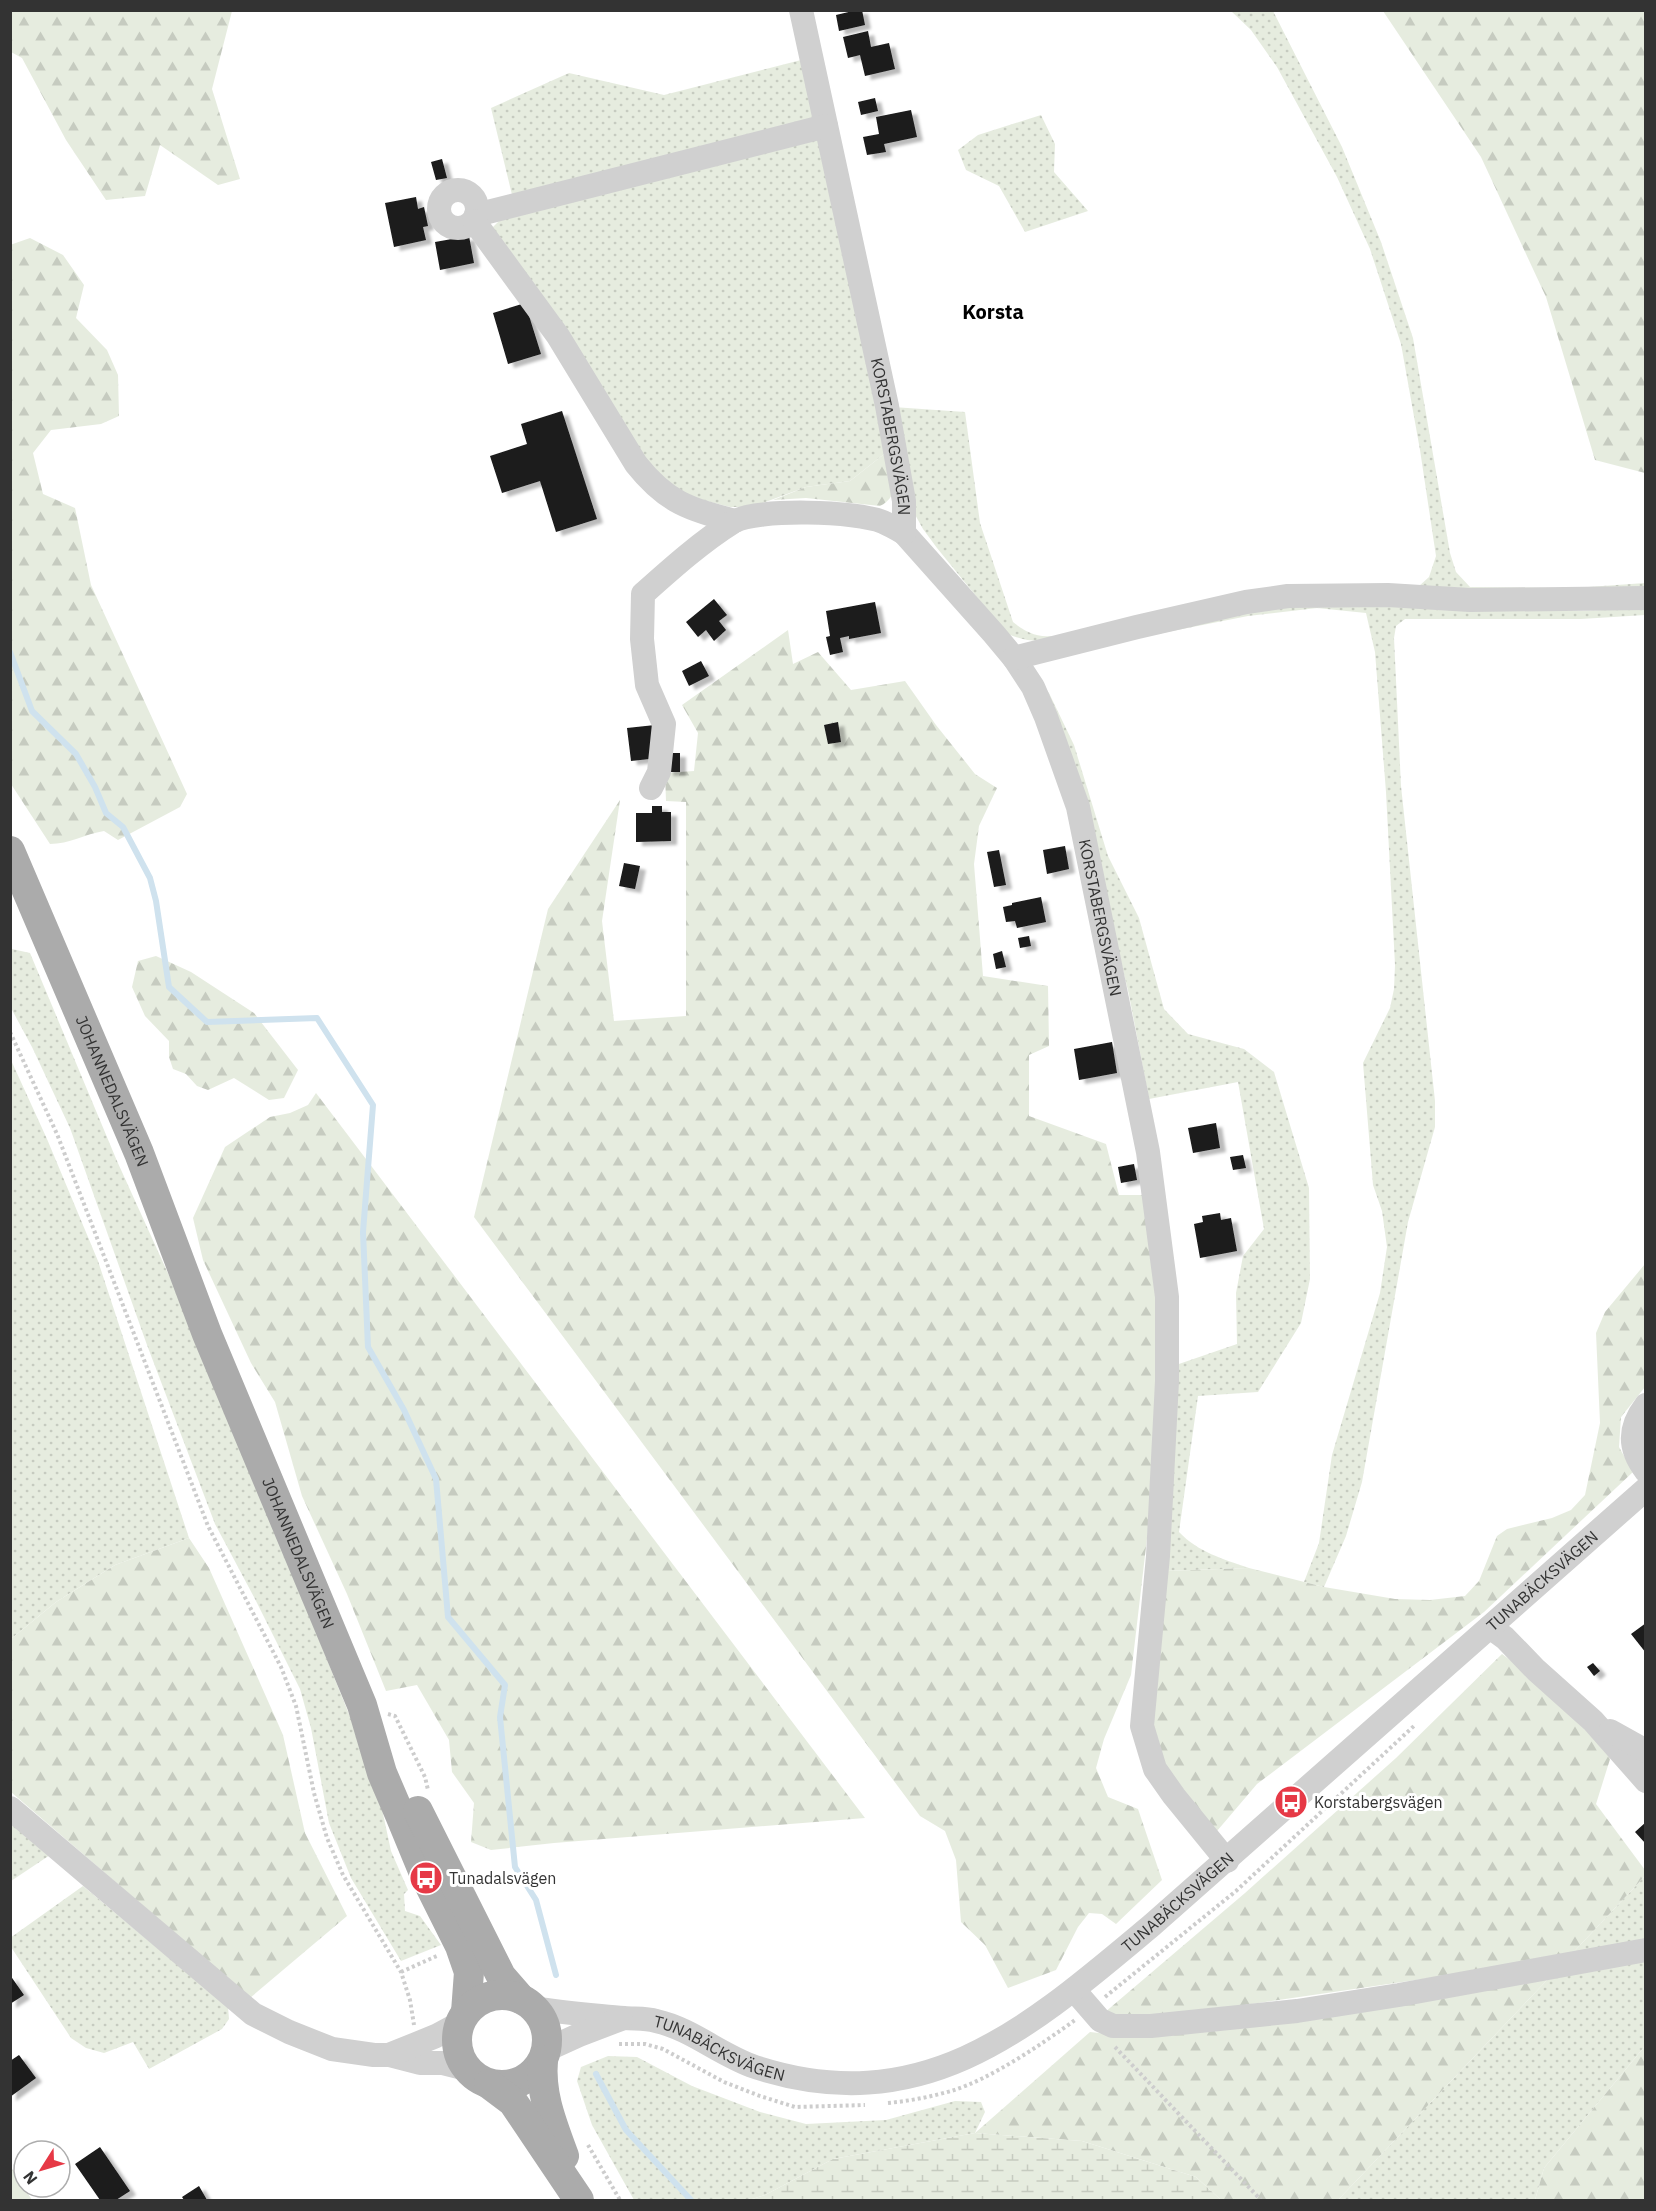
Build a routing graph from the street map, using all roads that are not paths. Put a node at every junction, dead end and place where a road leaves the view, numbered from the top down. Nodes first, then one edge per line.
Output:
1 (801, 10) edge
2 (826, 126) junction
3 (735, 521) junction
4 (904, 533) junction
5 (1646, 598) edge
6 (1014, 658) junction
7 (651, 788) dead end
8 (10, 851) edge
9 (10, 881) edge
10 (207, 1334) junction
11 (1646, 1405) edge
12 (1646, 1470) edge
13 (1646, 1489) edge
14 (1491, 1627) junction
15 (362, 1705) junction
16 (1593, 1721) junction
17 (1646, 1751) edge
18 (1646, 1780) edge
19 (10, 1808) edge
20 (1227, 1861) junction
21 (1646, 1950) edge
22 (1074, 1990) junction
23 (527, 2003) junction
24 (463, 2018) junction
25 (623, 2018) junction
26 (389, 2055) junction
27 (545, 2055) junction
28 (478, 2076) junction
29 (580, 2200) edge

1 - 2 street, KORSTABERGSVÄGEN
2 - 3 street
2 - 4 street, KORSTABERGSVÄGEN
3 - 4 street
3 - 7 street
4 - 6 street, KORSTABERGSVÄGEN
5 - 6 street
6 - 20 street, KORSTABERGSVÄGEN
8 - 10 main road, JOHANNEDALSVÄGEN
9 - 10 main road, JOHANNEDALSVÄGEN
10 - 15 main road, JOHANNEDALSVÄGEN
11 - 12 street
13 - 14 street, TUNABÄCKSVÄGEN
14 - 16 street
14 - 20 street, TUNABÄCKSVÄGEN
15 - 23 main road, JOHANNEDALSVÄGEN
15 - 24 main road, JOHANNEDALSVÄGEN
16 - 17 street
16 - 18 street
19 - 26 street
20 - 22 street, TUNABÄCKSVÄGEN
21 - 22 street
22 - 25 street, TUNABÄCKSVÄGEN
23 - 24 main road
23 - 25 street, TUNABÄCKSVÄGEN
23 - 27 main road
24 - 26 street
24 - 28 main road
25 - 27 street, TUNABÄCKSVÄGEN
26 - 28 street
27 - 28 main road
27 - 29 main road
28 - 29 main road

